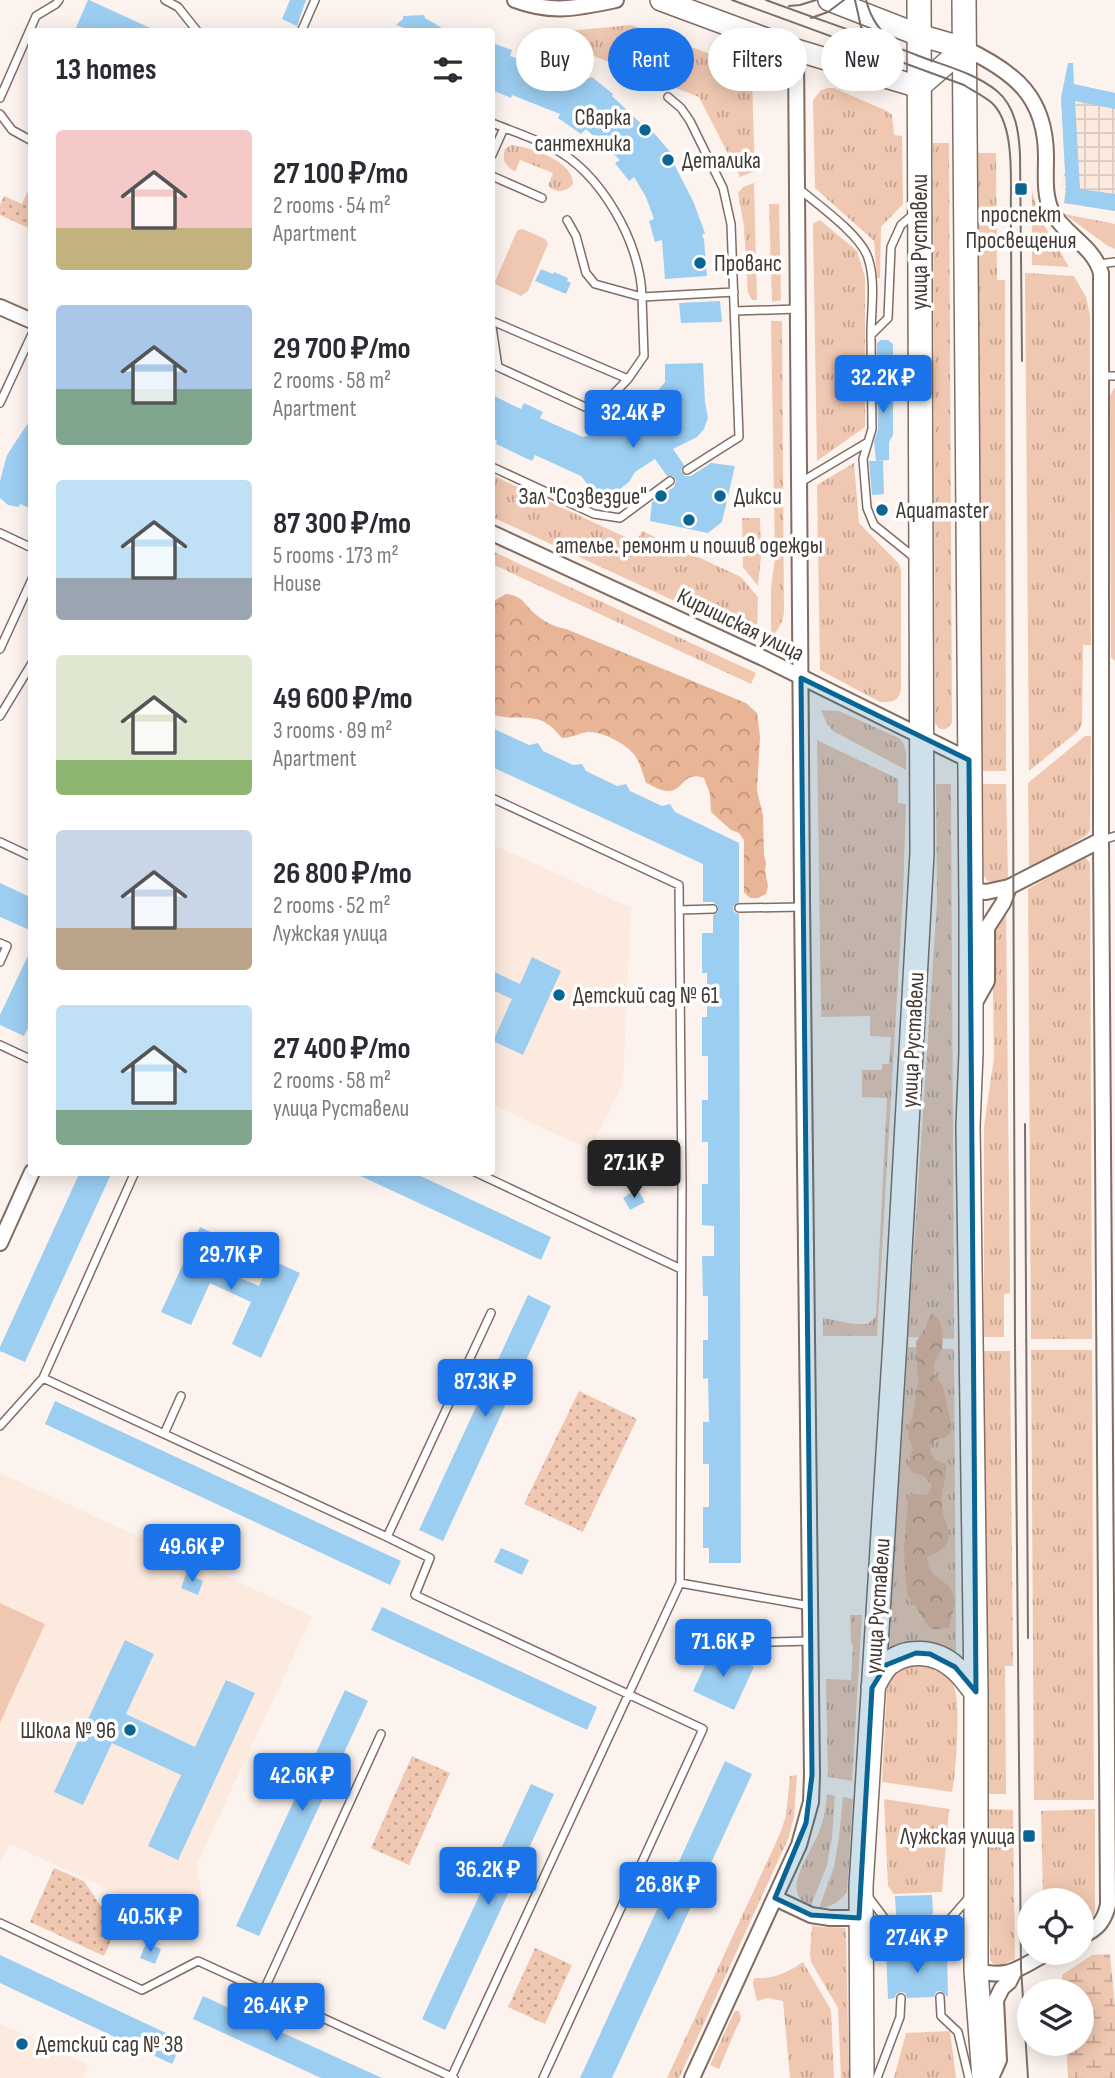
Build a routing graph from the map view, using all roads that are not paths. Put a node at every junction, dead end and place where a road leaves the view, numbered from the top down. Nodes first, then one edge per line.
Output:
1 (58, 0) edge
2 (165, 0) edge
3 (315, 0) edge
4 (514, 0) edge
5 (616, 0) edge
6 (661, 0) edge
7 (829, 0) edge
8 (919, 0) edge
9 (964, 0) edge
10 (31, 28) edge
11 (195, 28) edge
12 (303, 28) edge
13 (737, 28) edge
14 (28, 34) edge
15 (919, 35) junction
16 (964, 48) junction
17 (807, 53) edge
18 (919, 87) junction
19 (796, 91) edge
20 (668, 96) dead end
21 (0, 98) edge
22 (0, 114) edge
23 (495, 124) edge
24 (504, 128) junction
25 (28, 139) edge
26 (495, 148) edge
27 (495, 177) edge
28 (797, 187) junction
29 (542, 198) dead end
30 (919, 209) junction
31 (567, 220) dead end
32 (1115, 262) edge
33 (1099, 264) junction
34 (734, 292) junction
35 (642, 297) junction
36 (0, 307) edge
37 (798, 309) junction
38 (735, 311) junction
39 (28, 319) edge
40 (495, 322) edge
41 (871, 335) junction
42 (28, 343) edge
43 (495, 347) edge
44 (1108, 376) edge
45 (628, 379) junction
46 (0, 403) edge
47 (869, 441) junction
48 (495, 468) edge
49 (687, 470) dead end
50 (670, 481) dead end
51 (799, 483) junction
52 (0, 533) edge
53 (495, 534) edge
54 (28, 546) edge
55 (921, 563) junction
56 (28, 588) edge
57 (0, 649) edge
58 (28, 670) edge
59 (802, 678) junction
60 (0, 716) edge
61 (921, 737) junction
62 (968, 760) junction
63 (495, 799) edge
64 (1108, 838) edge
65 (0, 842) edge
66 (28, 855) edge
67 (1009, 887) junction
68 (970, 890) junction
69 (802, 906) junction
70 (739, 908) dead end
71 (713, 909) dead end
72 (679, 910) junction
73 (0, 943) edge
74 (0, 962) edge
75 (971, 1009) junction
76 (0, 1045) edge
77 (28, 1058) edge
78 (31, 1176) edge
79 (133, 1176) edge
80 (484, 1176) edge
81 (0, 1243) edge
82 (681, 1269) junction
83 (491, 1312) dead end
84 (43, 1378) junction
85 (181, 1396) dead end
86 (0, 1426) edge
87 (164, 1434) junction
88 (1110, 1514) edge
89 (387, 1537) junction
90 (680, 1583) junction
91 (810, 1606) junction
92 (707, 1633) dead end
93 (810, 1641) junction
94 (872, 1688) junction
95 (976, 1692) junction
96 (629, 1694) junction
97 (381, 1734) dead end
98 (1111, 1758) edge
99 (860, 1886) junction
100 (976, 1888) junction
101 (775, 1898) junction
102 (859, 1918) junction
103 (1110, 1918) edge
104 (0, 1923) edge
105 (1094, 1929) edge
106 (938, 1952) dead end
107 (900, 1953) dead end
108 (1025, 1965) edge
109 (1015, 1970) junction
110 (976, 1971) junction
111 (264, 1990) junction
112 (940, 1997) dead end
113 (901, 1998) dead end
114 (452, 2077) edge
115 (543, 2078) edge
116 (692, 2078) edge
117 (862, 2078) edge
118 (877, 2078) edge
119 (969, 2078) edge
120 (984, 2078) edge
121 (990, 2078) edge

1 - 10 lane
2 - 11 lane
3 - 12 lane
4 - 5 street
6 - 13 main road
7 - 15 main road
8 - 15 main road, улица Руставели
9 - 16 main road, улица Руставели
14 - 21 lane
15 - 16 main road
15 - 18 main road, улица Руставели
16 - 18 main road
16 - 33 street
16 - 62 main road, улица Руставели
17 - 18 main road
18 - 30 main road, улица Руставели
19 - 28 street
20 - 34 lane
22 - 25 lane
23 - 24 lane
24 - 26 lane
24 - 35 lane
27 - 29 lane
28 - 37 street
28 - 41 lane
30 - 41 lane
30 - 55 main road, улица Руставели
31 - 35 lane
32 - 33 lane
33 - 44 street
34 - 35 lane
34 - 38 lane
35 - 45 lane
36 - 39 street
37 - 38 lane
37 - 51 street
38 - 49 lane
40 - 45 lane
41 - 47 lane
42 - 46 lane
43 - 45 lane
44 - 64 street
47 - 51 lane
47 - 55 lane
48 - 50 lane
51 - 59 street
52 - 54 lane
53 - 59 street, Киришская улица
55 - 61 main road, улица Руставели
56 - 57 lane
58 - 60 lane
59 - 61 street, Киришская улица
59 - 69 street
61 - 62 street, Киришская улица
61 - 94 main road, улица Руставели
62 - 68 main road, улица Руставели
63 - 72 lane
64 - 67 street
64 - 88 street
65 - 66 lane
67 - 68 street
67 - 75 street
68 - 75 main road, улица Руставели
69 - 70 lane
69 - 91 street
71 - 72 lane
72 - 82 lane
73 - 74 lane
75 - 95 main road, улица Руставели
76 - 77 lane
78 - 81 street
79 - 84 lane
80 - 82 lane
82 - 90 lane
83 - 89 lane
84 - 86 lane
84 - 87 lane
85 - 87 lane
87 - 89 lane
88 - 98 street
89 - 96 lane
90 - 91 lane
90 - 96 lane
91 - 93 street
92 - 93 lane
93 - 101 street
94 - 95 main road
94 - 99 main road, улица Руставели
95 - 100 main road, улица Руставели
96 - 114 lane
96 - 115 lane
97 - 111 lane
98 - 103 street
99 - 102 main road, улица Руставели
99 - 107 lane
100 - 106 lane
100 - 110 main road, улица Руставели
101 - 102 street
101 - 116 street
102 - 117 main road, улица Руставели
103 - 105 street
104 - 111 lane
108 - 109 street
109 - 110 street
109 - 121 street
110 - 120 main road, улица Руставели
111 - 114 lane
112 - 119 lane
113 - 118 lane

